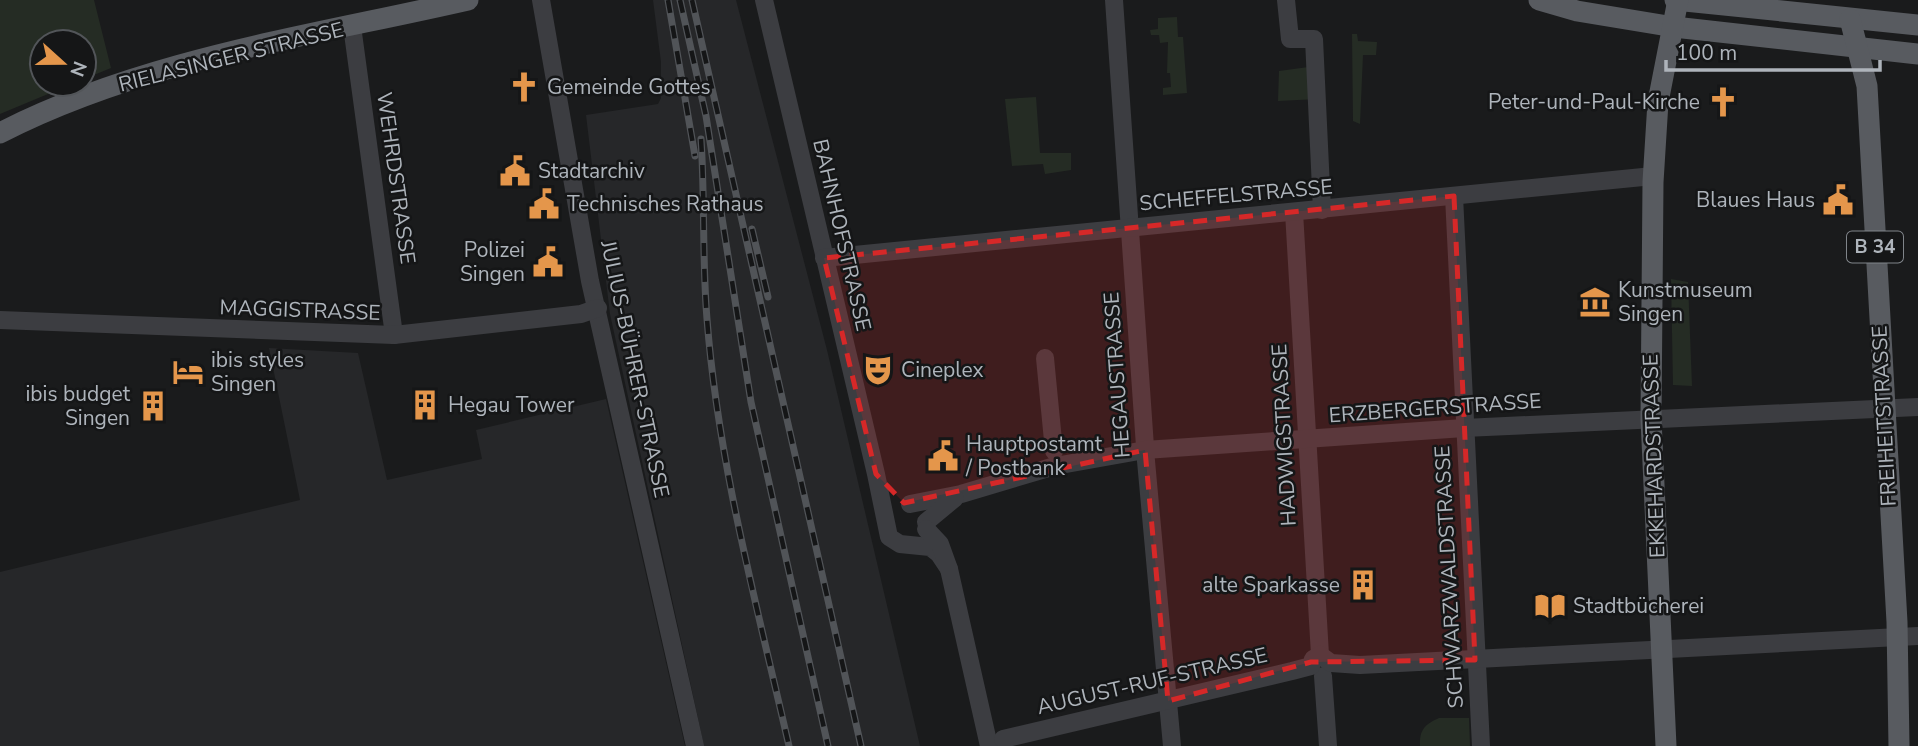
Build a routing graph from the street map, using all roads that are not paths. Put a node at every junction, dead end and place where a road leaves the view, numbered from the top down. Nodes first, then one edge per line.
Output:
1 (468, 0) edge
2 (541, 0) edge
3 (1114, 0) edge
4 (1286, 0) edge
5 (1539, 0) edge
6 (1677, 0) edge
7 (766, 2) edge
8 (1850, 19) junction
9 (1918, 25) edge
10 (352, 26) junction
11 (1674, 27) junction
12 (1859, 47) junction
13 (1909, 53) edge
14 (1867, 86) junction
15 (0, 133) edge
16 (1653, 176) junction
17 (1454, 196) junction
18 (1322, 210) junction
19 (1294, 212) junction
20 (1130, 219) junction
21 (824, 258) junction
22 (598, 308) junction
23 (0, 320) edge
24 (394, 335) junction
25 (1045, 358) dead end
26 (1918, 407) edge
27 (1883, 408) junction
28 (1651, 419) junction
29 (1464, 428) junction
30 (1308, 440) junction
31 (1145, 450) junction
32 (1054, 451) dead end
33 (877, 474) junction
34 (961, 494) junction
35 (907, 503) junction
36 (885, 518) junction
37 (926, 526) junction
38 (913, 543) junction
39 (949, 569) junction
40 (1908, 636) edge
41 (1661, 648) junction
42 (1475, 660) junction
43 (1321, 665) junction
44 (1168, 701) junction
45 (1481, 740) edge
46 (996, 742) edge
47 (695, 746) edge
48 (1172, 746) edge
49 (1328, 746) edge
50 (1666, 746) edge
51 (1899, 746) edge

1 - 10 main road, RIELASINGER STRASSE
2 - 22 street, JULIUS-BÜHRER-STRASSE
3 - 20 street, HEGAUSTRASSE
4 - 18 street
5 - 11 main road
6 - 8 main road
6 - 11 main road, EKKEHARDSTRASSE
7 - 21 street, BAHNHOFSTRASSE
8 - 9 main road
8 - 12 main road, FREIHEITSTRASSE / B 34
10 - 15 main road, RIELASINGER STRASSE
10 - 24 street, WEHRDSTRASSE
11 - 12 main road
11 - 16 main road, EKKEHARDSTRASSE
12 - 13 main road
12 - 14 main road, FREIHEITSTRASSE / B 34
13 - 14 main road
14 - 27 main road, FREIHEITSTRASSE / B 34
16 - 17 street, SCHEFFELSTRASSE
16 - 28 main road, EKKEHARDSTRASSE
17 - 18 street, SCHEFFELSTRASSE
17 - 29 street, SCHWARZWALDSTRASSE
18 - 19 street, SCHEFFELSTRASSE
19 - 20 street, SCHEFFELSTRASSE
19 - 30 street, HADWIGSTRASSE
20 - 21 street, SCHEFFELSTRASSE
20 - 31 street, HEGAUSTRASSE
21 - 33 street, BAHNHOFSTRASSE
22 - 24 street, MAGGISTRASSE
22 - 47 street, JULIUS-BÜHRER-STRASSE
23 - 24 street, MAGGISTRASSE
25 - 32 street
26 - 27 street, ERZBERGERSTRASSE
27 - 28 street, ERZBERGERSTRASSE
27 - 40 main road, FREIHEITSTRASSE / B 34
28 - 29 street, ERZBERGERSTRASSE
28 - 41 main road, EKKEHARDSTRASSE
29 - 30 street, ERZBERGERSTRASSE
29 - 42 street, SCHWARZWALDSTRASSE
30 - 31 street, ERZBERGERSTRASSE
30 - 43 street, HADWIGSTRASSE
31 - 34 street, ERZBERGERSTRASSE
31 - 44 street, HEGAUSTRASSE
33 - 35 street, BAHNHOFSTRASSE
33 - 36 street, BAHNHOFSTRASSE
34 - 35 street, ERZBERGERSTRASSE
34 - 37 street, ERZBERGERSTRASSE
35 - 36 street
35 - 37 street, BAHNHOFSTRASSE
36 - 38 street, BAHNHOFSTRASSE
37 - 38 street
37 - 39 street, BAHNHOFSTRASSE
38 - 39 street, BAHNHOFSTRASSE
39 - 46 street, BAHNHOFSTRASSE
40 - 41 street, AUGUST-RUF-STRASSE
40 - 51 main road, FREIHEITSTRASSE / B 34
41 - 42 street, AUGUST-RUF-STRASSE
41 - 50 main road, EKKEHARDSTRASSE
42 - 43 street, AUGUST-RUF-STRASSE
42 - 45 street, SCHWARZWALDSTRASSE
43 - 44 street, AUGUST-RUF-STRASSE
43 - 49 street, HADWIGSTRASSE
44 - 46 street, AUGUST-RUF-STRASSE
44 - 48 street, HEGAUSTRASSE

